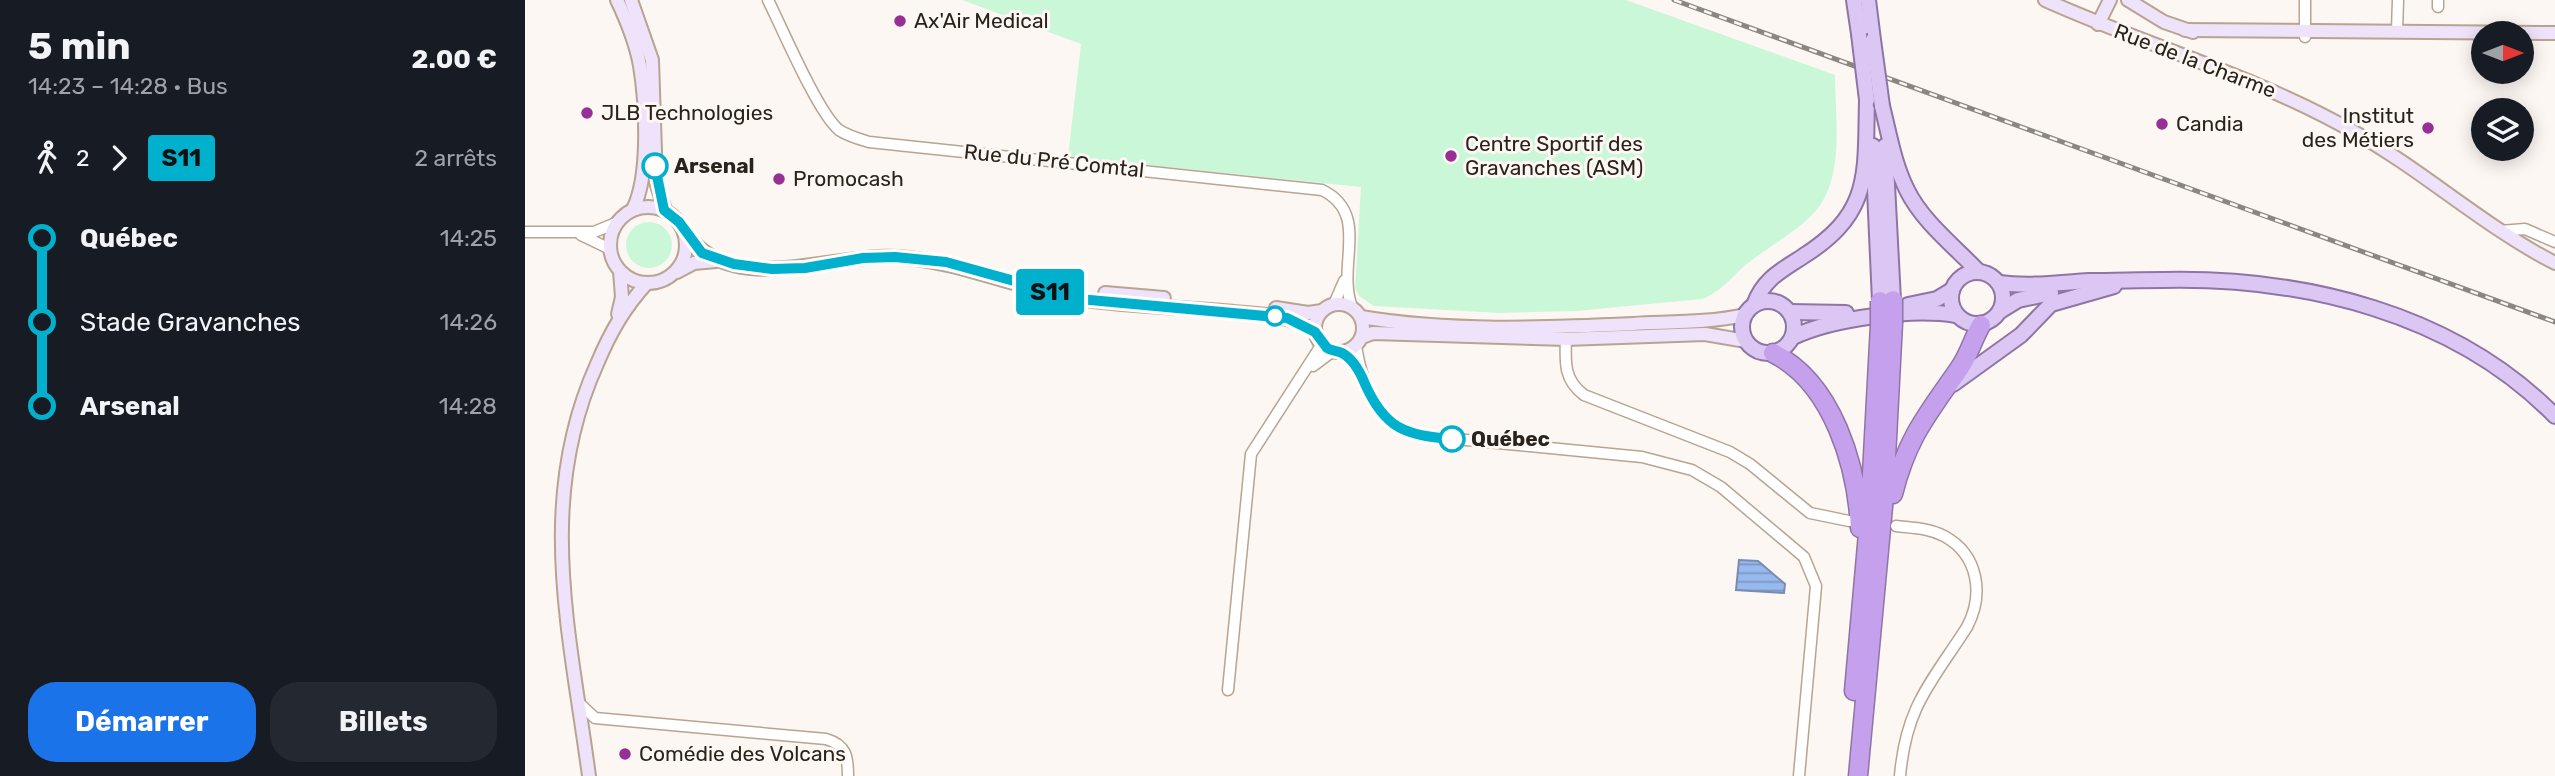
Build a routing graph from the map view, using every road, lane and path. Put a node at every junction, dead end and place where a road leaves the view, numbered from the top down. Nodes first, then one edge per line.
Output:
1 (617, 0) edge
2 (631, 0) edge
3 (768, 0) edge
4 (1854, 0) edge
5 (1868, 0) edge
6 (2045, 0) edge
7 (2110, 0) edge
8 (2128, 0) edge
9 (2305, 0) edge
10 (2398, 0) edge
11 (2098, 23) junction
12 (2397, 32) junction
13 (2555, 33) edge
14 (2305, 34) junction
15 (1866, 37) junction
16 (2471, 38) edge
17 (2534, 38) edge
18 (2555, 39) edge
19 (1867, 100) junction
20 (1882, 106) junction
21 (633, 209) junction
22 (664, 210) junction
23 (616, 223) junction
24 (684, 230) junction
25 (2500, 231) junction
26 (525, 232) edge
27 (574, 233) junction
28 (2555, 242) edge
29 (610, 250) junction
30 (724, 261) junction
31 (2555, 263) edge
32 (620, 271) junction
33 (1979, 271) junction
34 (674, 273) junction
35 (1346, 274) junction
36 (2129, 282) junction
37 (647, 283) junction
38 (1999, 283) junction
39 (1035, 288) junction
40 (1952, 290) junction
41 (1886, 301) junction
42 (1335, 304) junction
43 (1749, 310) junction
44 (1322, 311) junction
45 (2000, 311) junction
46 (1356, 312) junction
47 (1790, 312) junction
48 (1956, 315) junction
49 (617, 321) junction
50 (1886, 324) junction
51 (1981, 324) junction
52 (1315, 332) junction
53 (1793, 337) junction
54 (1566, 339) junction
55 (1359, 341) junction
56 (1746, 341) junction
57 (1332, 349) junction
58 (1773, 353) junction
59 (1360, 372) junction
60 (1936, 397) junction
61 (2555, 416) edge
62 (1849, 521) dead end
63 (1896, 526) dead end
64 (1879, 556) junction
65 (1858, 647) junction
66 (1228, 690) dead end
67 (580, 705) junction
68 (595, 718) junction
69 (584, 736) junction
70 (589, 776) edge
71 (848, 776) edge
72 (1800, 776) edge
73 (1846, 776) edge
74 (1858, 776) edge
75 (1900, 776) edge

1 - 21 main road
2 - 22 main road
3 - 35 street, Rue du Pré Comtal
4 - 15 main road
5 - 15 main road
6 - 11 main road, Rue de la Charme
7 - 11 main road
8 - 14 main road
9 - 14 street
10 - 12 street
11 - 25 main road, Rue de la Charme
12 - 13 main road
12 - 14 main road
14 - 16 main road
15 - 19 main road, bridge
15 - 20 main road, bridge
17 - 18 main road
19 - 41 main road
19 - 43 main road
20 - 33 main road
20 - 41 main road
21 - 22 main road
21 - 23 main road
22 - 24 main road
23 - 27 street
23 - 29 main road
24 - 30 main road
24 - 34 main road
25 - 28 street
25 - 31 main road, Rue de la Charme
26 - 27 street
27 - 29 street
29 - 32 main road
30 - 34 main road
30 - 39 main road
32 - 37 main road
32 - 49 main road
33 - 38 main road
33 - 40 main road
34 - 37 main road
35 - 42 street, Rue du Pré Comtal
35 - 46 street, Rue du Pré Comtal
36 - 38 main road
36 - 45 main road
36 - 60 main road
36 - 61 main road
37 - 49 main road
38 - 45 main road
39 - 44 main road
39 - 52 main road
40 - 47 main road
40 - 48 main road
41 - 50 highway, bridge
42 - 44 main road
42 - 46 main road
43 - 46 main road
43 - 47 main road
43 - 56 main road
44 - 52 main road
45 - 51 main road
46 - 55 main road
47 - 53 main road
48 - 51 main road
48 - 53 main road
49 - 67 main road
50 - 64 highway
50 - 65 highway
51 - 60 highway
52 - 57 main road
53 - 58 main road
54 - 55 main road
54 - 56 main road
54 - 62 street
55 - 57 main road
55 - 59 street
56 - 58 main road
57 - 59 street
57 - 66 street
58 - 65 highway
59 - 72 street
60 - 64 highway
63 - 75 street
64 - 74 highway
65 - 73 highway
67 - 68 street
67 - 69 main road
68 - 69 street
68 - 71 street
69 - 70 main road

